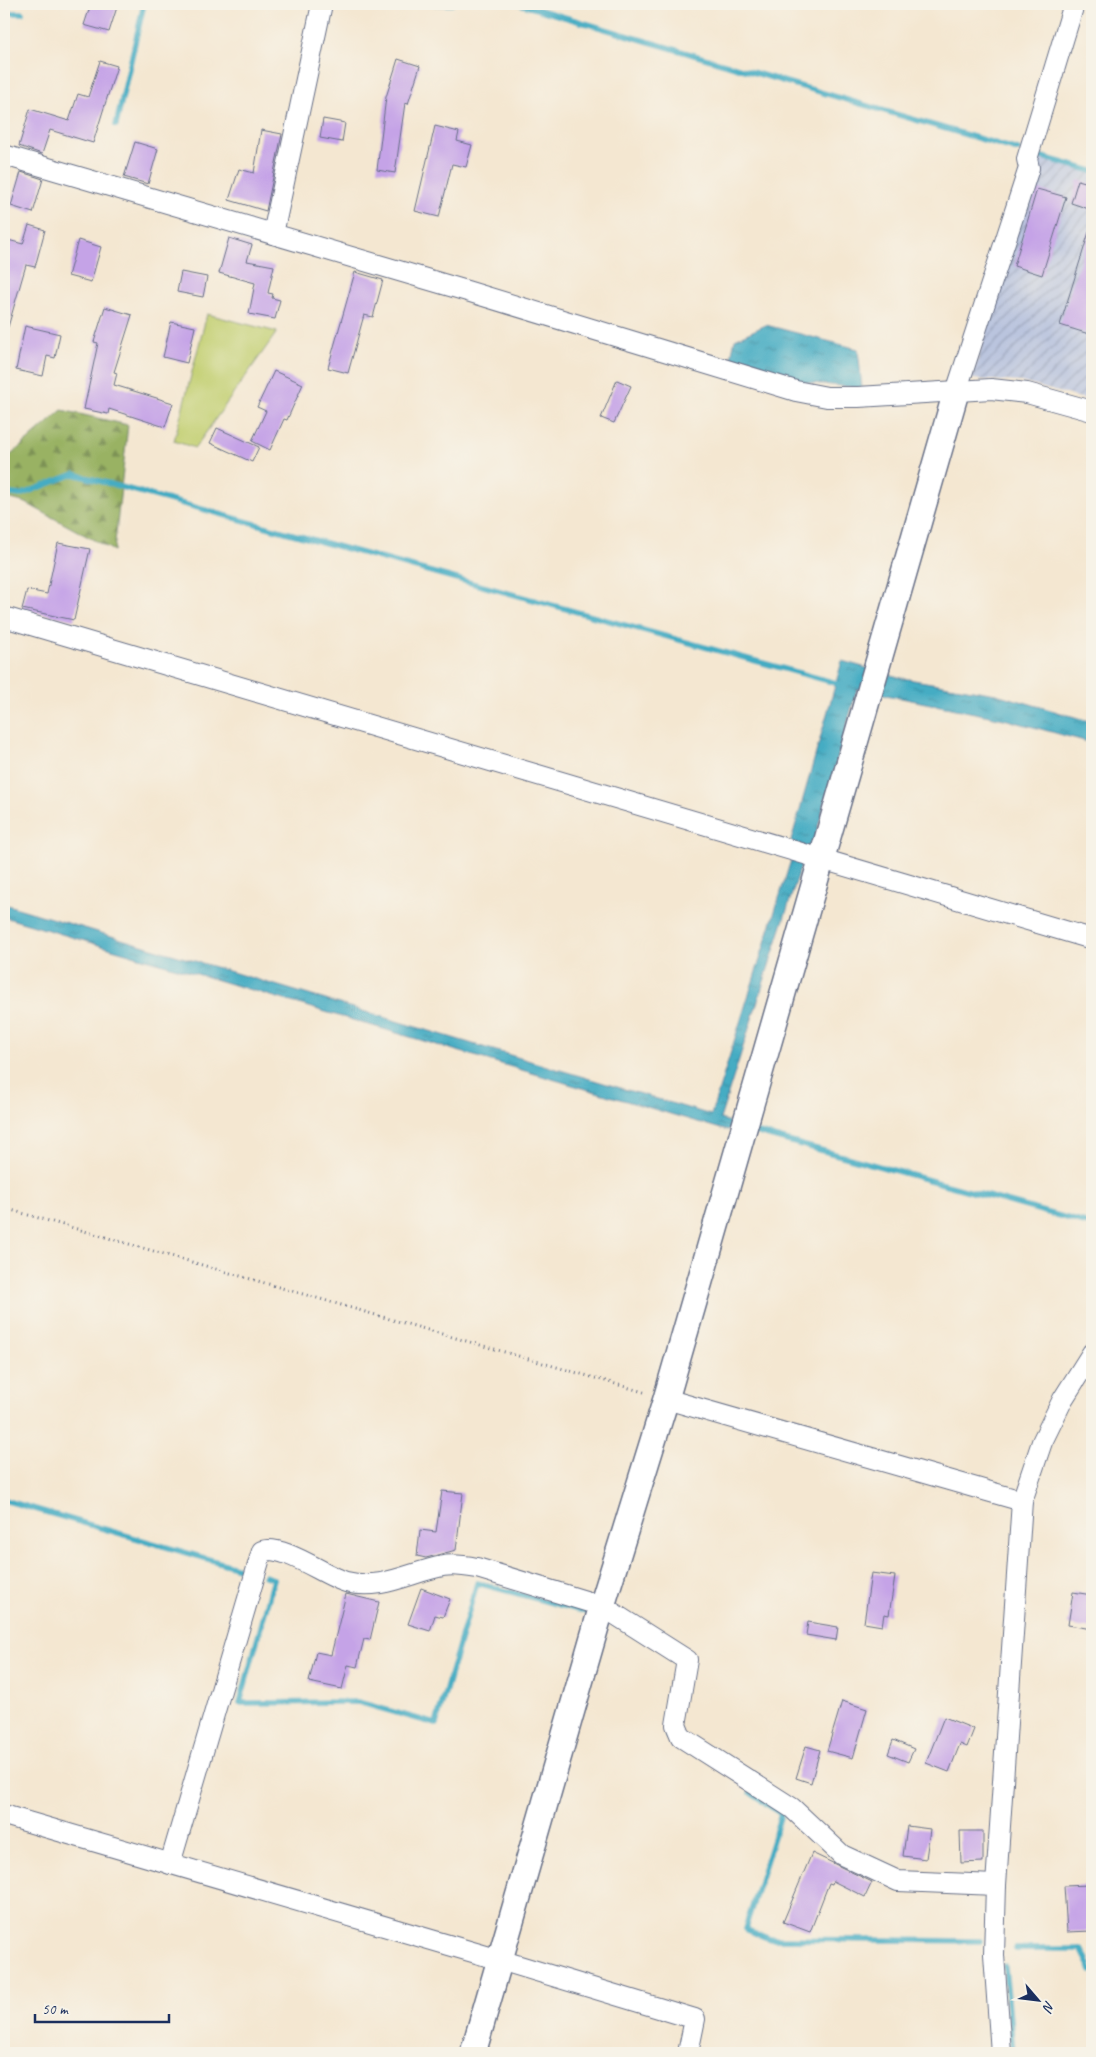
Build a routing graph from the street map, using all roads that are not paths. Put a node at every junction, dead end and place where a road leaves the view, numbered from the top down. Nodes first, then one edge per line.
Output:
1 (322, 4) edge
2 (1074, 4) edge
3 (4, 156) edge
4 (274, 234) junction
5 (956, 392) junction
6 (1092, 411) edge
7 (4, 616) edge
8 (822, 860) junction
9 (1092, 939) edge
10 (1091, 1358) edge
11 (666, 1399) junction
12 (1022, 1501) junction
13 (602, 1606) junction
14 (4, 1815) edge
15 (170, 1864) junction
16 (996, 1885) junction
17 (500, 1960) junction
18 (473, 2053) edge
19 (688, 2053) edge
20 (1001, 2053) edge

1 - 4 street
2 - 5 street
3 - 4 street
4 - 5 street
5 - 6 street
5 - 8 street
7 - 8 street
8 - 9 street
8 - 11 street
10 - 12 street
11 - 12 street
11 - 13 street
12 - 16 street
13 - 15 street
13 - 16 street
13 - 17 street
14 - 15 street
15 - 17 street
16 - 20 street
17 - 18 street
17 - 19 street

